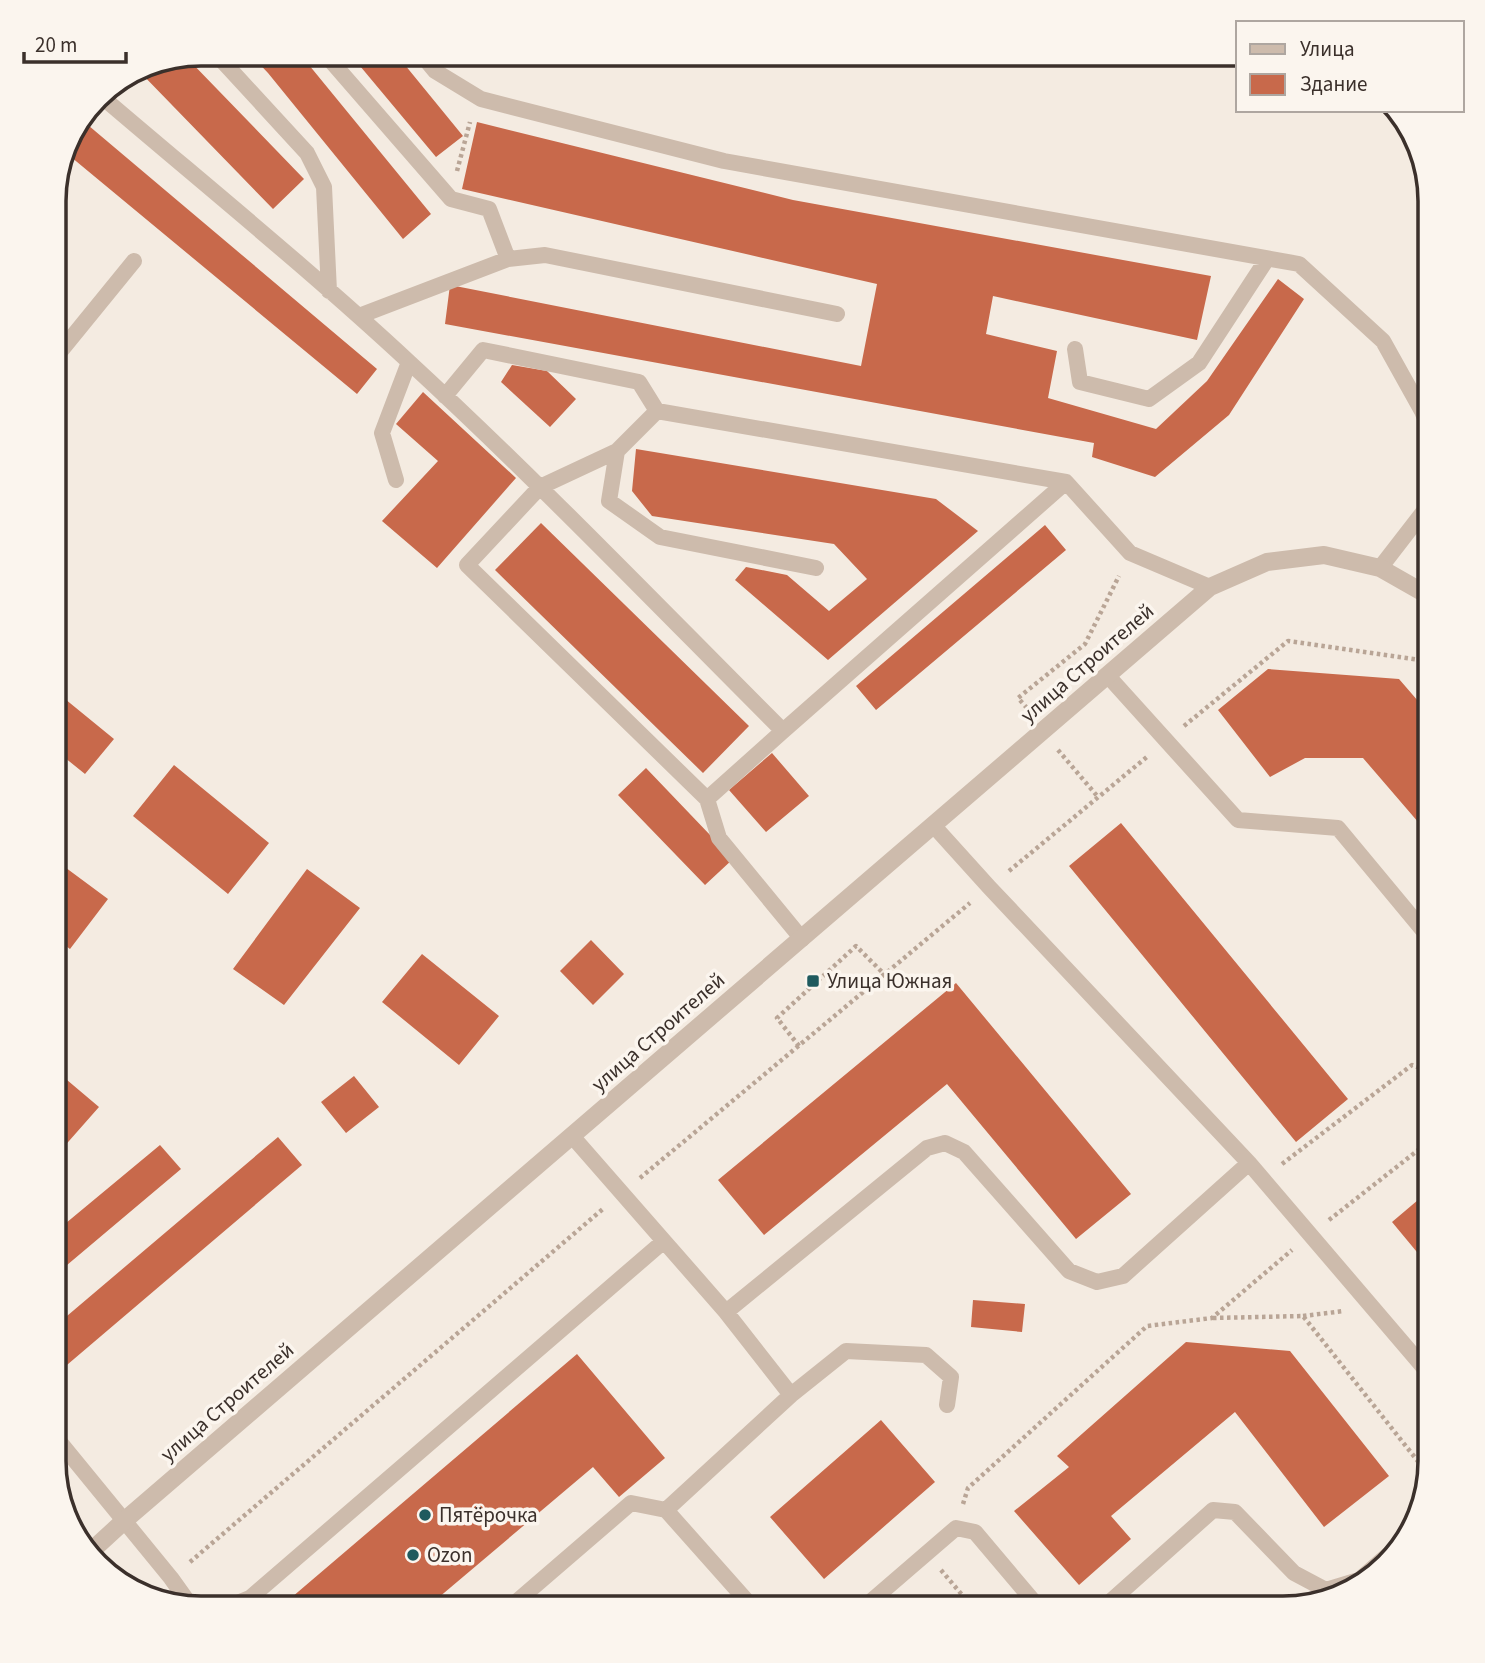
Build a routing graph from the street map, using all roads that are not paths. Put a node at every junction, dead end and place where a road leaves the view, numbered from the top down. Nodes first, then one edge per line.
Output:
1 (227, 66) edge
2 (335, 66) edge
3 (431, 66) edge
4 (109, 103) edge
5 (1267, 258) junction
6 (508, 259) junction
7 (134, 261) dead end
8 (329, 291) junction
9 (837, 314) dead end
10 (359, 316) junction
11 (67, 343) edge
12 (1075, 349) dead end
13 (409, 362) junction
14 (445, 396) junction
15 (1418, 404) edge
16 (657, 411) junction
17 (617, 451) junction
18 (396, 480) dead end
19 (1066, 482) junction
20 (540, 487) junction
21 (1418, 519) edge
22 (816, 568) dead end
23 (1380, 568) junction
24 (1210, 587) junction
25 (1418, 590) edge
26 (1108, 676) junction
27 (783, 731) junction
28 (707, 799) junction
29 (933, 825) junction
30 (1418, 924) edge
31 (802, 939) junction
32 (572, 1136) junction
33 (1249, 1163) junction
34 (664, 1241) junction
35 (726, 1312) junction
36 (1418, 1361) edge
37 (791, 1395) junction
38 (947, 1405) dead end
39 (66, 1450) edge
40 (666, 1510) junction
41 (125, 1520) junction
42 (96, 1546) edge
43 (1325, 1590) edge
44 (183, 1595) edge
45 (252, 1596) edge
46 (523, 1596) edge
47 (742, 1596) edge
48 (878, 1596) edge
49 (1029, 1596) edge
50 (1117, 1596) edge

1 - 8 lane
2 - 6 lane
3 - 5 lane
4 - 8 lane
5 - 12 lane
5 - 15 lane
6 - 9 lane
6 - 10 lane
7 - 11 lane
8 - 10 lane
10 - 13 lane
13 - 14 lane
13 - 18 lane
14 - 16 lane
14 - 20 lane
16 - 17 lane
16 - 19 lane
17 - 20 lane
17 - 22 lane
19 - 24 lane
19 - 27 lane
20 - 27 lane
20 - 28 lane
21 - 23 lane
23 - 24 street, улица Строителей
23 - 25 street, улица Строителей
24 - 26 street, улица Строителей
26 - 29 street, улица Строителей
26 - 30 lane
27 - 28 lane
28 - 31 lane
29 - 31 street, улица Строителей
29 - 33 lane
31 - 32 street, улица Строителей
32 - 34 lane
32 - 41 street, улица Строителей
33 - 35 lane
33 - 36 lane
34 - 35 lane
34 - 45 lane
35 - 37 lane
37 - 38 lane
37 - 40 lane
39 - 41 lane
40 - 46 lane
40 - 47 lane
41 - 42 street, улица Строителей
41 - 44 lane
43 - 50 lane
48 - 49 lane

